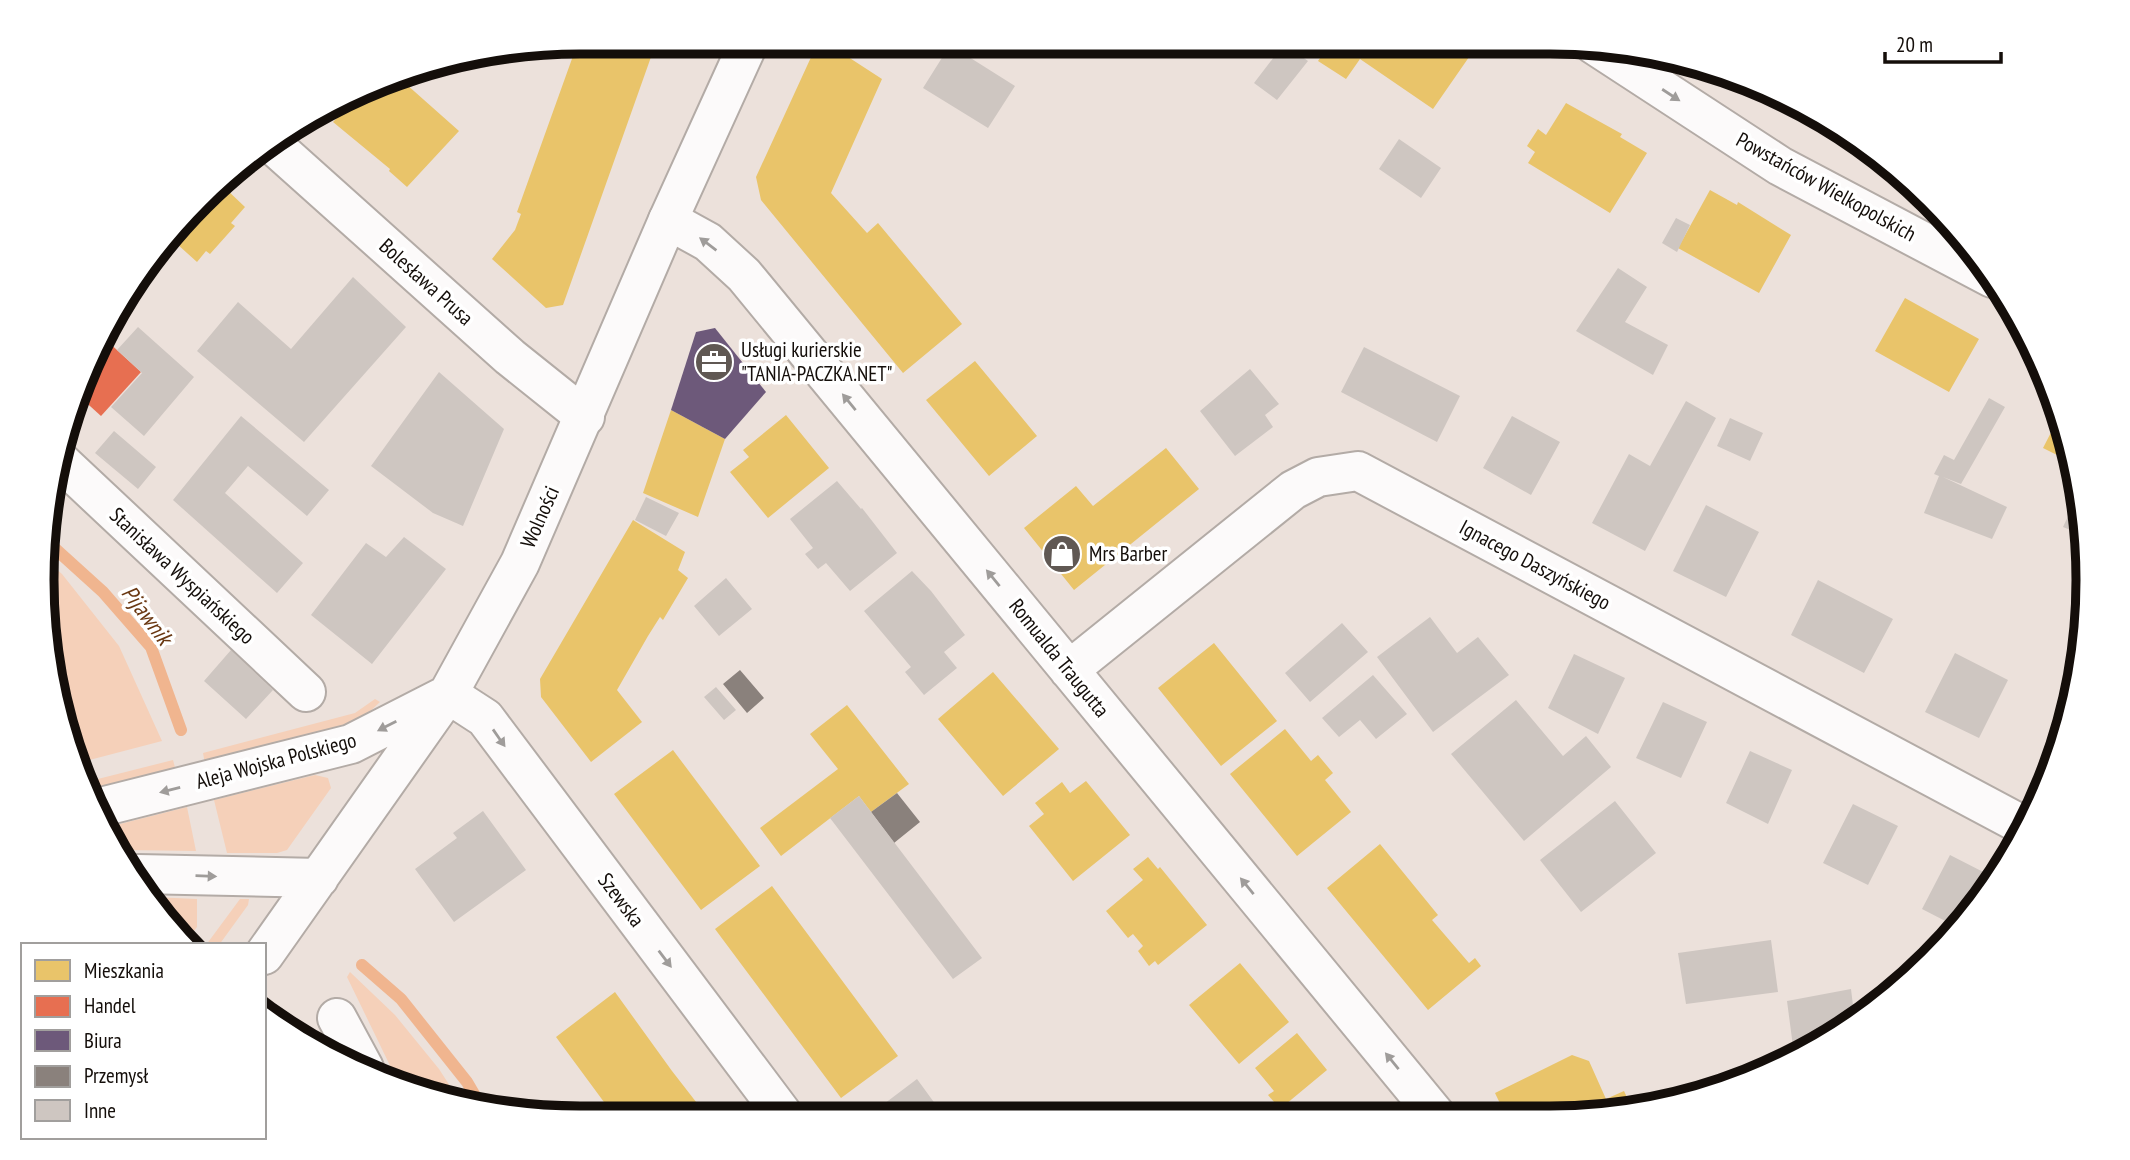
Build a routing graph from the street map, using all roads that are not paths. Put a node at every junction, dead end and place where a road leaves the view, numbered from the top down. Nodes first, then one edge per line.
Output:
1 (743, 54) edge
2 (1615, 59) edge
3 (279, 150) edge
4 (668, 220) junction
5 (1972, 268) edge
6 (584, 417) junction
7 (66, 467) edge
8 (1069, 670) junction
9 (306, 692) dead end
10 (448, 694) junction
11 (105, 806) edge
12 (2017, 822) edge
13 (145, 874) edge
14 (320, 878) junction
15 (266, 952) edge
16 (337, 1018) dead end
17 (358, 1057) edge
18 (776, 1106) edge
19 (1428, 1106) edge

1 - 4 street, Wolności
2 -> 5 street, Powstańców Wielkopolskich
3 - 6 street, Bolesława Prusa
4 - 6 street, Wolności
8 -> 4 street, Romualda Traugutta
6 - 10 street, Wolności
7 - 9 street, Stanisława Wyspiańskiego
8 - 12 street, Ignacego Daszyńskiego
19 -> 8 street, Romualda Traugutta
10 -> 11 street, Aleja Wojska Polskiego
10 - 14 street, Wolności
10 -> 18 street, Szewska
13 -> 14 street
14 - 15 street, Wolności
16 - 17 street

